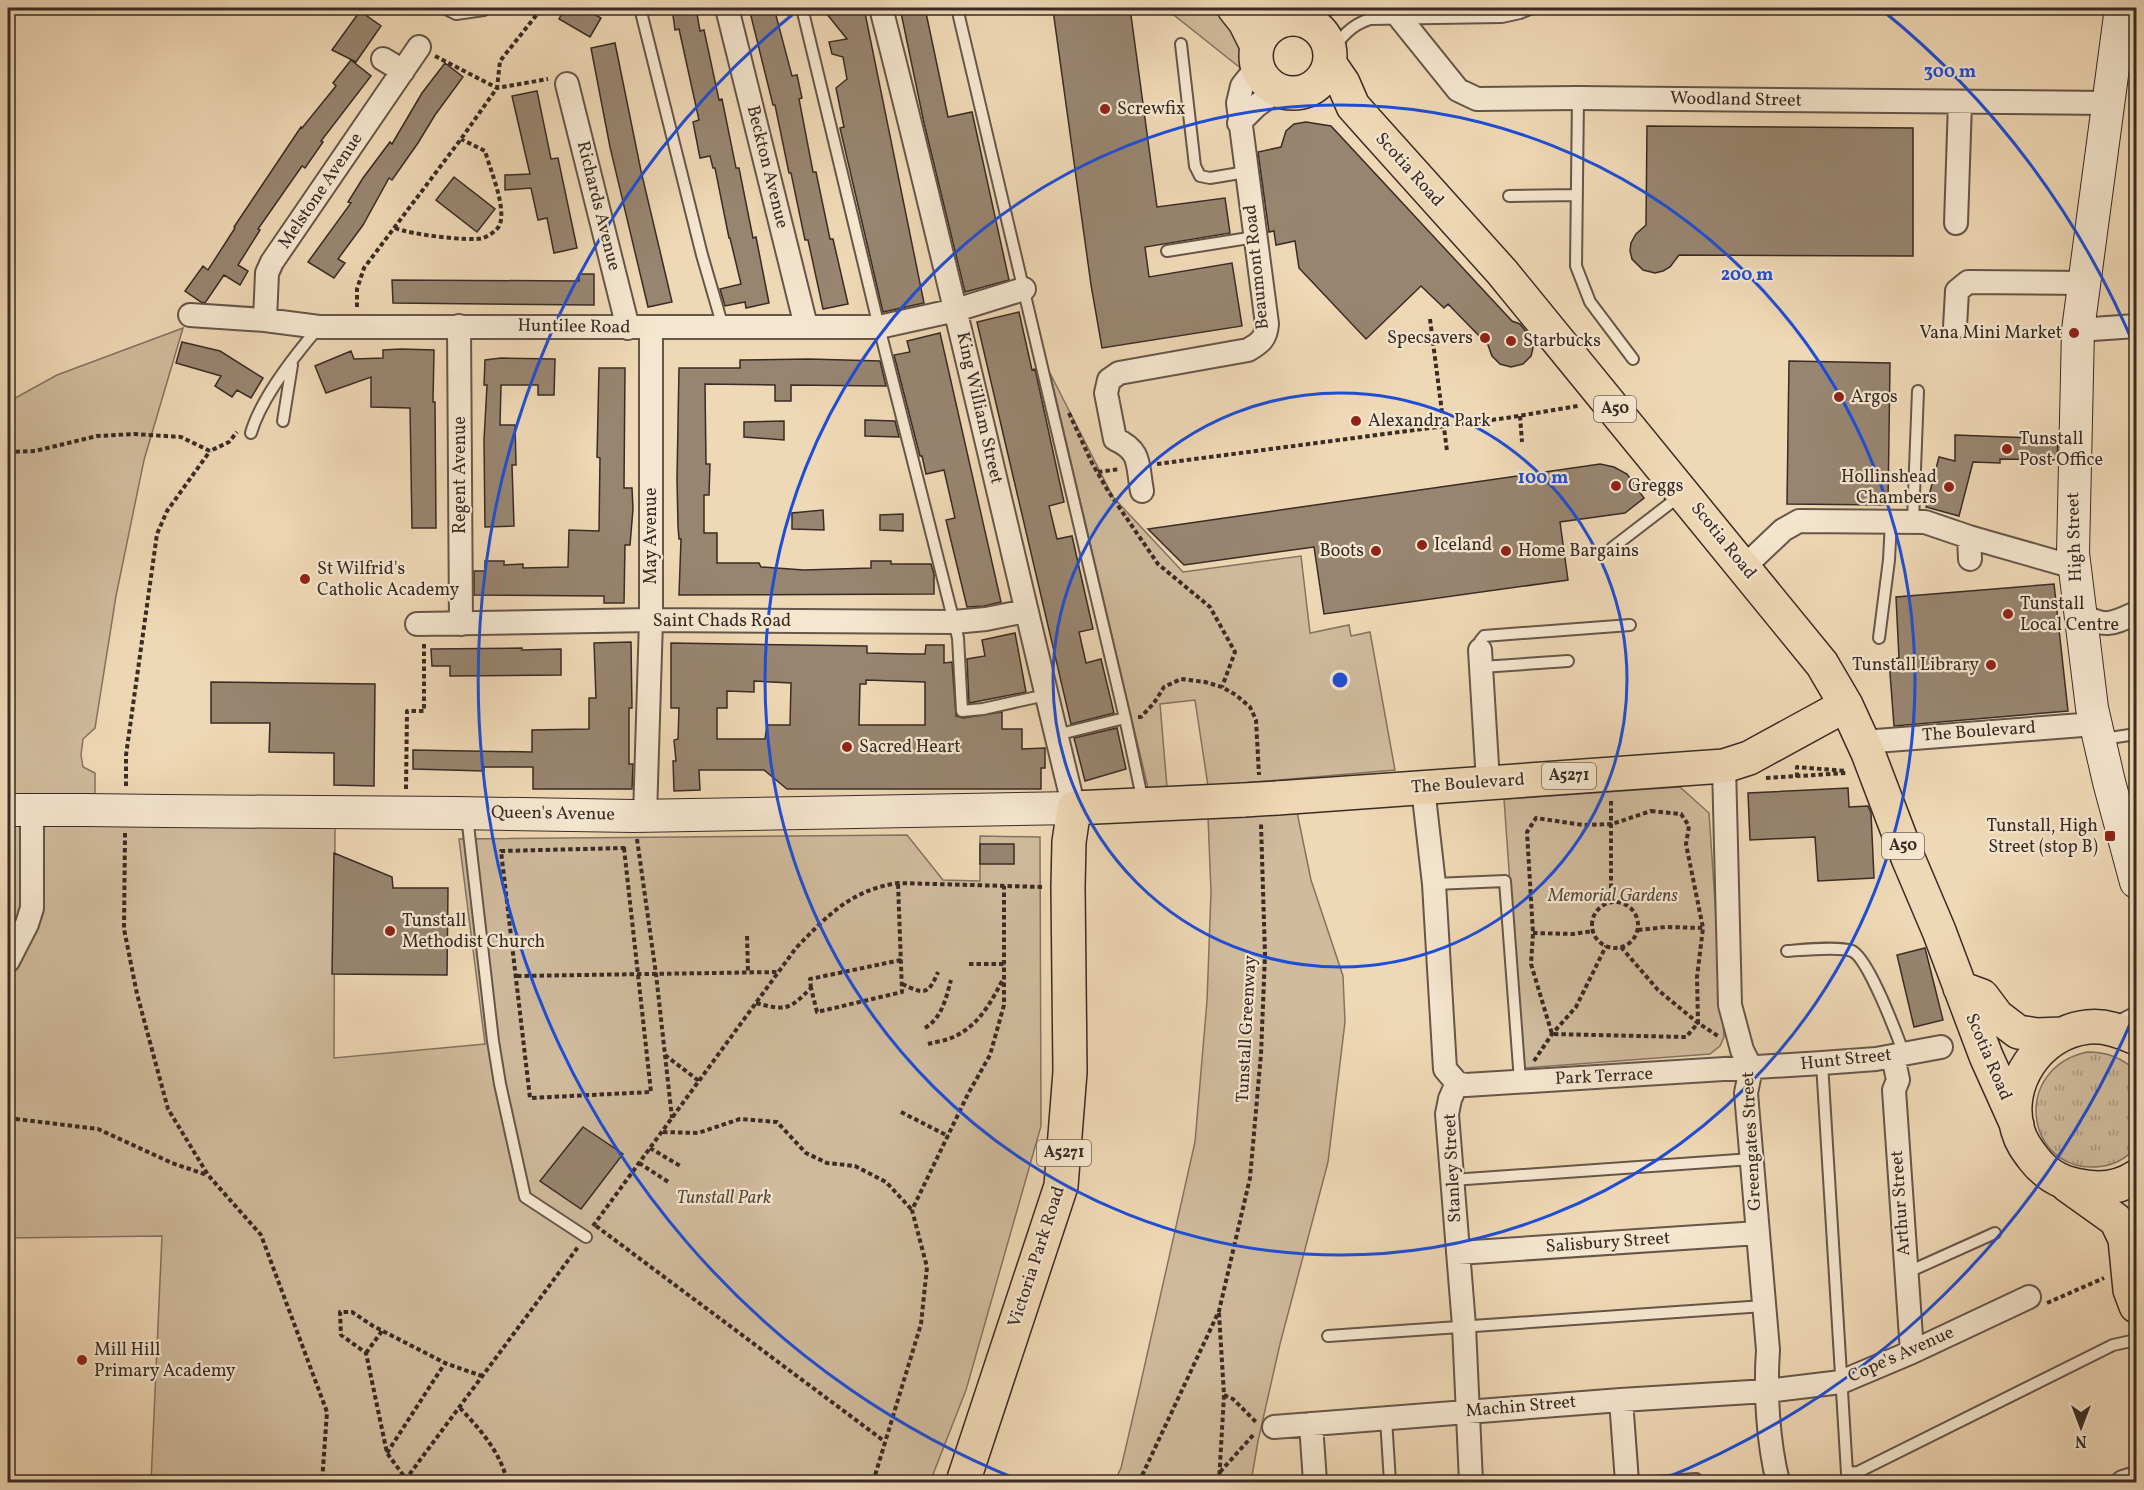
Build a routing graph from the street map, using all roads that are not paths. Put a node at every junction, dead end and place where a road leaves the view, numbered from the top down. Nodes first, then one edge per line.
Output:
1 (444, 8) edge
2 (487, 8) edge
3 (640, 8) edge
4 (728, 8) edge
5 (802, 8) edge
6 (880, 8) edge
7 (957, 8) edge
8 (1234, 8) edge
9 (1333, 8) edge
10 (1532, 8) edge
11 (2121, 8) edge
12 (1399, 13) edge
13 (1289, 15) edge
14 (1181, 44) dead end
15 (418, 47) road end
16 (1330, 59) junction
17 (1271, 74) junction
18 (567, 84) road end
19 (1578, 98) junction
20 (1960, 103) junction
21 (2108, 103) junction
22 (1239, 123) junction
23 (1369, 124) junction
24 (1246, 172) junction
25 (1577, 195) junction
26 (1509, 196) dead end
27 (1956, 224) dead end
28 (1255, 237) junction
29 (1167, 251) dead end
30 (2084, 283) junction
31 (1024, 289) junction
32 (956, 309) junction
33 (190, 315) dead end
34 (265, 320) junction
35 (459, 326) junction
36 (806, 326) junction
37 (2136, 326) edge
38 (319, 327) junction
39 (723, 327) junction
40 (879, 327) junction
41 (1955, 327) dead end
42 (628, 328) junction
43 (651, 328) junction
44 (2078, 330) junction
45 (294, 356) junction
46 (1633, 359) dead end
47 (1917, 391) dead end
48 (283, 422) dead end
49 (251, 433) dead end
50 (1142, 491) dead end
51 (1684, 493) junction
52 (1902, 521) junction
53 (1612, 548) dead end
54 (1744, 567) junction
55 (2074, 567) junction
56 (1026, 611) junction
57 (2136, 613) edge
58 (2081, 615) junction
59 (651, 620) junction
60 (954, 622) junction
61 (421, 624) road end
62 (461, 624) junction
63 (1630, 626) dead end
64 (1879, 638) dead end
65 (1481, 658) junction
66 (1568, 661) dead end
67 (1046, 694) junction
68 (1846, 705) junction
69 (1125, 718) junction
70 (2097, 732) junction
71 (2136, 734) edge
72 (1056, 735) junction
73 (1863, 741) junction
74 (1724, 772) junction
75 (1488, 782) junction
76 (1423, 788) junction
77 (1143, 805) junction
78 (1074, 808) junction
79 (20, 810) edge
80 (467, 813) junction
81 (639, 816) junction
82 (2136, 882) edge
83 (1434, 884) junction
84 (1786, 951) dead end
85 (8, 961) edge
86 (1959, 988) junction
87 (2136, 1012) edge
88 (2102, 1028) junction
89 (2062, 1034) junction
90 (2136, 1038) edge
91 (1941, 1047) dead end
92 (1899, 1055) junction
93 (1746, 1059) junction
94 (1822, 1063) junction
95 (1520, 1082) junction
96 (1457, 1083) junction
97 (2017, 1125) junction
98 (1752, 1159) junction
99 (2136, 1177) edge
100 (2058, 1179) junction
101 (1452, 1180) junction
102 (1758, 1233) junction
103 (1995, 1233) dead end
104 (586, 1237) road end
105 (1458, 1252) junction
106 (1906, 1273) junction
107 (2029, 1297) road end
108 (2136, 1304) edge
109 (1764, 1306) junction
110 (1464, 1326) junction
111 (1328, 1336) dead end
112 (2136, 1340) edge
113 (1912, 1352) junction
114 (1841, 1382) junction
115 (1767, 1391) junction
116 (1621, 1400) junction
117 (1467, 1412) junction
118 (1386, 1419) junction
119 (1311, 1424) junction
120 (1274, 1427) dead end
121 (2136, 1478) edge
122 (963, 1482) edge
123 (1315, 1482) edge
124 (1390, 1482) edge
125 (1471, 1482) edge
126 (1627, 1482) edge
127 (1654, 1482) edge
128 (1697, 1482) edge
129 (1778, 1482) edge
130 (2123, 1482) edge

1 - 2 lane
3 - 39 lane
4 - 36 street, Beckton Avenue
5 - 40 lane
6 - 32 street, King William Street
7 - 31 lane
8 - 17 main road
9 - 13 lane
10 - 12 lane
11 - 21 street, High Street
12 - 16 lane
12 - 19 street, Woodland Street
13 - 16 main road
13 - 17 main road
14 - 24 lane
15 - 34 street, Melstone Avenue
16 - 17 main road
16 - 23 main road, Scotia Road / A50
17 - 22 street
17 - 22 street, Beaumont Road
17 - 23 main road, Scotia Road / A50
18 - 42 street, Richards Avenue
19 - 20 street, Woodland Street
19 - 25 lane
20 - 21 street, Woodland Street
20 - 27 street
21 - 30 street, High Street
22 - 24 street, Beaumont Road
23 - 51 main road, Scotia Road / A50
24 - 28 street, Beaumont Road
25 - 26 lane
25 - 46 lane
28 - 29 lane
28 - 50 street, Beaumont Road
30 - 41 street
30 - 44 street, High Street
31 - 32 street, Huntilee Road
31 - 69 lane
32 - 40 street, Huntilee Road
32 - 56 street, King William Street
33 - 34 street, Huntilee Road
34 - 38 street, Huntilee Road
35 - 38 street, Huntilee Road
35 - 42 street, Huntilee Road
35 - 62 street, Regent Avenue
36 - 39 street, Huntilee Road
36 - 40 street, Huntilee Road
37 - 44 street
38 - 45 lane
39 - 43 street, Huntilee Road
40 - 60 lane
42 - 43 street, Huntilee Road
43 - 59 street, May Avenue
44 - 55 street, High Street
45 - 48 lane
45 - 49 lane
47 - 52 lane
51 - 53 lane
51 - 54 main road, Scotia Road / A50
52 - 54 street
52 - 55 street
52 - 64 lane
54 - 68 main road, Scotia Road / A50
55 - 58 street, High Street
56 - 60 street, Saint Chads Road
56 - 67 street, King William Street
57 - 58 street
58 - 70 street, High Street
59 - 60 street, Saint Chads Road
59 - 62 street, Saint Chads Road
59 - 81 street, May Avenue
60 - 67 lane
61 - 62 street, Saint Chads Road
63 - 65 lane
65 - 66 lane
65 - 75 street
67 - 72 street, King William Street
68 - 73 main road, Scotia Road / A50
68 - 74 main road, The Boulevard / A5271
69 - 72 lane
69 - 77 lane
70 - 71 lane
70 - 73 street, The Boulevard
70 - 82 street, High Street
72 - 78 street, King William Street
73 - 86 main road, Scotia Road / A50
74 - 75 main road, The Boulevard / A5271
74 - 93 street, Greengates Street
75 - 76 main road, The Boulevard / A5271
76 - 77 main road, The Boulevard / A5271
76 - 83 street
77 - 78 main road, The Boulevard / A5271
78 - 81 street, Queen's Avenue
78 - 122 main road, Victoria Park Road / A5271
79 - 80 street, Queen's Avenue, bridge
79 - 85 street
80 - 81 street, Queen's Avenue
80 - 104 lane
83 - 95 lane
83 - 96 street
84 - 92 lane
86 - 89 main road, Scotia Road / A50
86 - 97 main road, Scotia Road / A50
87 - 88 lane
88 - 89 main road, A50
88 - 90 main road, A50
89 - 97 main road, A50
91 - 92 street, Hunt Street
92 - 94 street, Hunt Street
92 - 106 street, Arthur Street
93 - 94 street, Hunt Street
93 - 95 street, Park Terrace
93 - 98 street, Greengates Street
94 - 114 lane
95 - 96 street, Park Terrace
96 - 101 street, Stanley Street
97 - 100 main road, A50
98 - 101 lane
98 - 102 street, Greengates Street
99 - 100 main road, A50
100 - 108 main road, A50
101 - 105 street, Stanley Street
102 - 105 street, Salisbury Street
102 - 109 street, Greengates Street
103 - 106 lane
105 - 110 street, Stanley Street
106 - 113 street, Arthur Street
107 - 113 street, Cope's Avenue
109 - 110 lane
109 - 115 street, Greengates Street
110 - 111 lane
110 - 117 street, Stanley Street
112 - 114 lane
113 - 114 street, Cope's Avenue
114 - 115 street, Cope's Avenue
115 - 116 street, Machin Street
115 - 129 street, Greengates Street
116 - 117 street, Machin Street
116 - 126 street
117 - 118 street, Machin Street
117 - 125 street, Stanley Street
118 - 119 street, Machin Street
118 - 124 lane
119 - 120 street, Machin Street
119 - 123 street
121 - 130 street
127 - 128 lane

